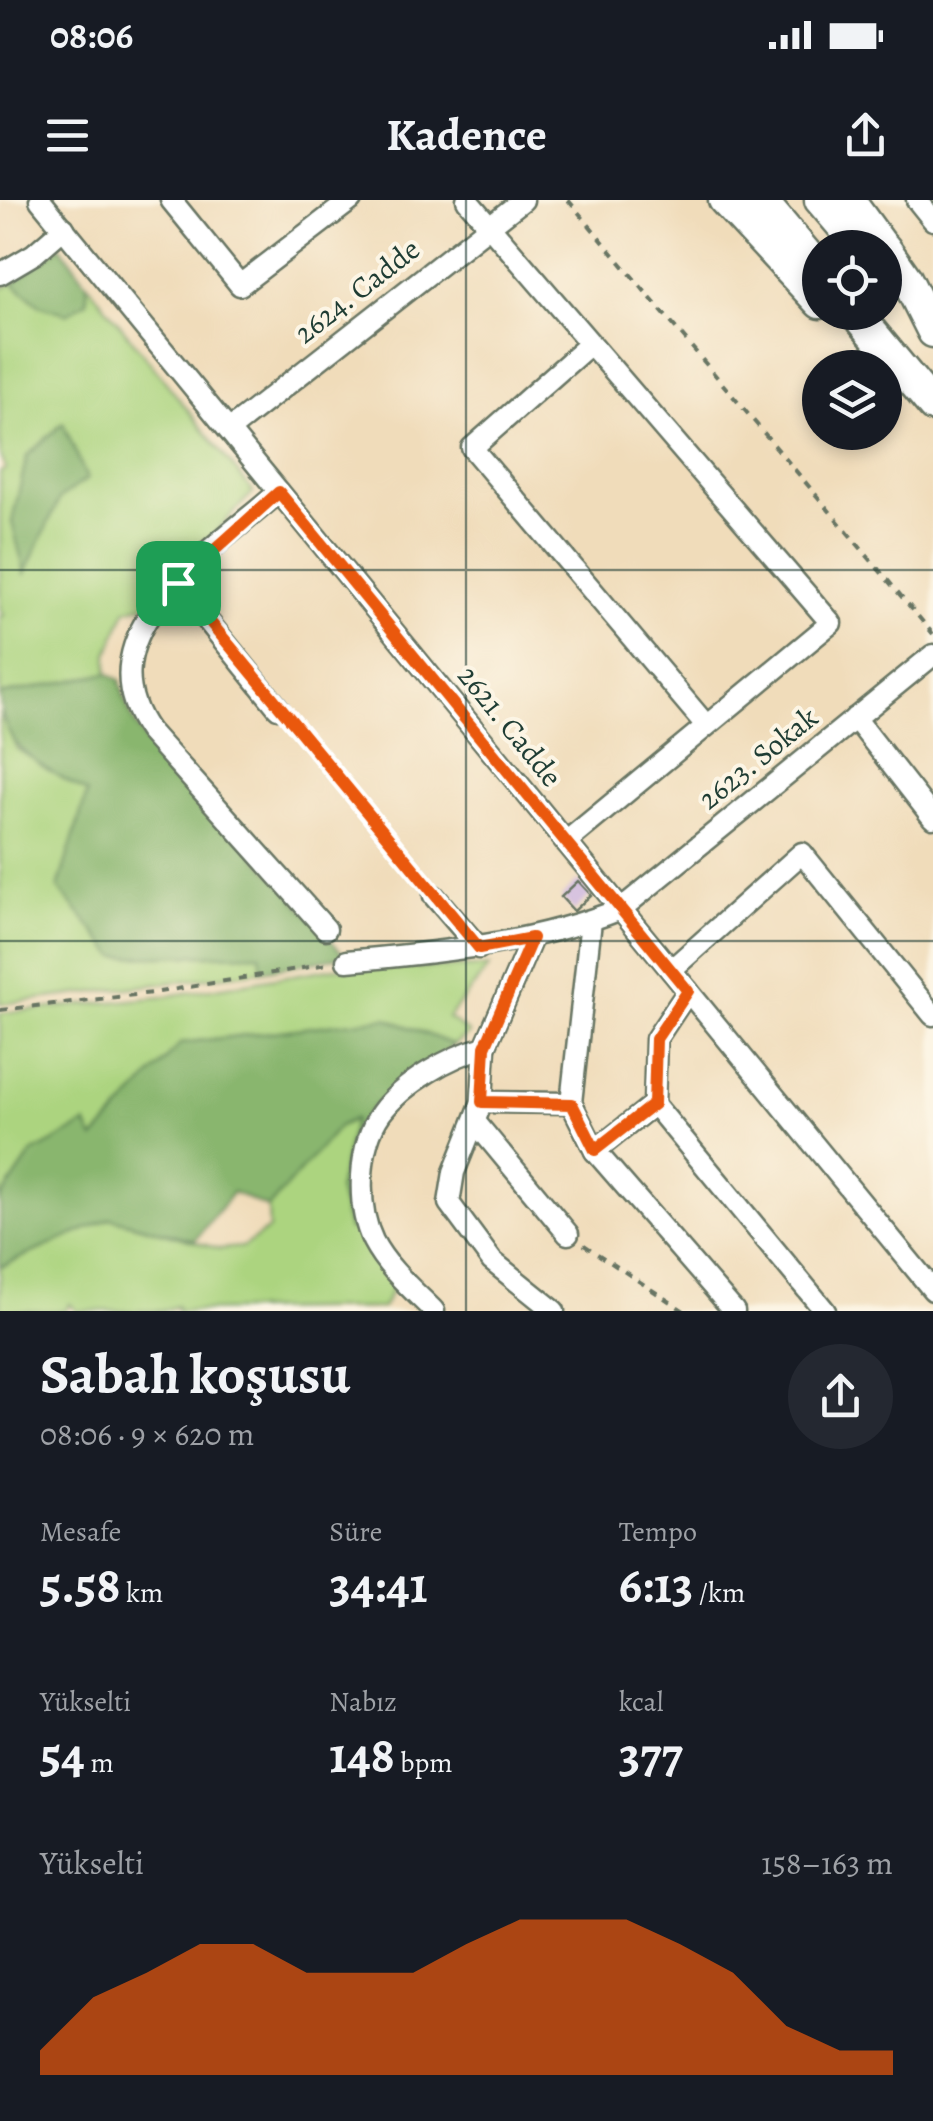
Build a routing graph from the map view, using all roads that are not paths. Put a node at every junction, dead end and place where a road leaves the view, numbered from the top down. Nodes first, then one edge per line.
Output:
1 (40, 200) edge
2 (171, 200) edge
3 (351, 200) edge
4 (466, 200) edge
5 (523, 200) edge
6 (724, 200) edge
7 (761, 200) edge
8 (820, 200) edge
9 (849, 200) edge
10 (917, 200) edge
11 (933, 220) edge
12 (489, 226) junction
13 (64, 228) junction
14 (846, 230) edge
15 (872, 230) edge
16 (802, 249) edge
17 (902, 272) edge
18 (0, 274) edge
19 (802, 284) edge
20 (902, 296) edge
21 (845, 330) edge
22 (870, 330) edge
23 (933, 333) edge
24 (590, 344) junction
25 (874, 350) edge
26 (887, 350) edge
27 (902, 368) edge
28 (933, 406) edge
29 (228, 430) junction
30 (279, 492) junction
31 (178, 583) junction
32 (933, 655) edge
33 (278, 708) road end
34 (855, 718) junction
35 (705, 724) junction
36 (933, 818) edge
37 (566, 842) junction
38 (434, 896) road end
39 (621, 909) junction
40 (591, 920) junction
41 (326, 928) dead end
42 (532, 938) junction
43 (479, 948) junction
44 (348, 961) road end
45 (671, 970) junction
46 (688, 991) junction
47 (933, 1015) edge
48 (485, 1047) junction
49 (572, 1104) junction
50 (654, 1104) junction
51 (479, 1113) junction
52 (595, 1150) junction
53 (568, 1234) road end
54 (933, 1290) edge
55 (434, 1311) edge
56 (554, 1311) edge
57 (734, 1311) edge
58 (825, 1311) edge

1 - 13 street, 2621. Cadde
2 - 3 street
4 - 12 street
5 - 12 street, 2624. Cadde
6 - 19 highway
7 - 16 highway
8 - 14 highway
9 - 15 highway
10 - 11 street
12 - 24 street
12 - 29 street, 2624. Cadde
13 - 18 street
13 - 29 street, 2621. Cadde
17 - 23 highway
20 - 23 highway
21 - 25 highway
22 - 26 highway
24 - 35 street
24 - 35 street
27 - 28 highway
29 - 30 street, 2621. Cadde
30 - 31 street
30 - 37 street, 2621. Cadde
31 - 33 street
31 - 41 street
32 - 34 street, 2623. Sokak
34 - 36 street
34 - 39 street, 2623. Sokak
35 - 37 street
37 - 39 street, 2621. Cadde
38 - 43 street
39 - 40 street, 2623. Sokak
39 - 45 street, 2621. Cadde
40 - 42 street, 2623. Sokak
40 - 49 street
42 - 43 street, 2623. Sokak
42 - 48 street
43 - 44 street, 2623. Sokak
45 - 46 street, 2621. Cadde
45 - 47 street
46 - 50 street
46 - 54 street, 2621. Cadde
48 - 51 street
48 - 55 street
49 - 51 street
49 - 52 street
50 - 52 street
50 - 58 street
51 - 53 street
51 - 56 street
52 - 57 street

